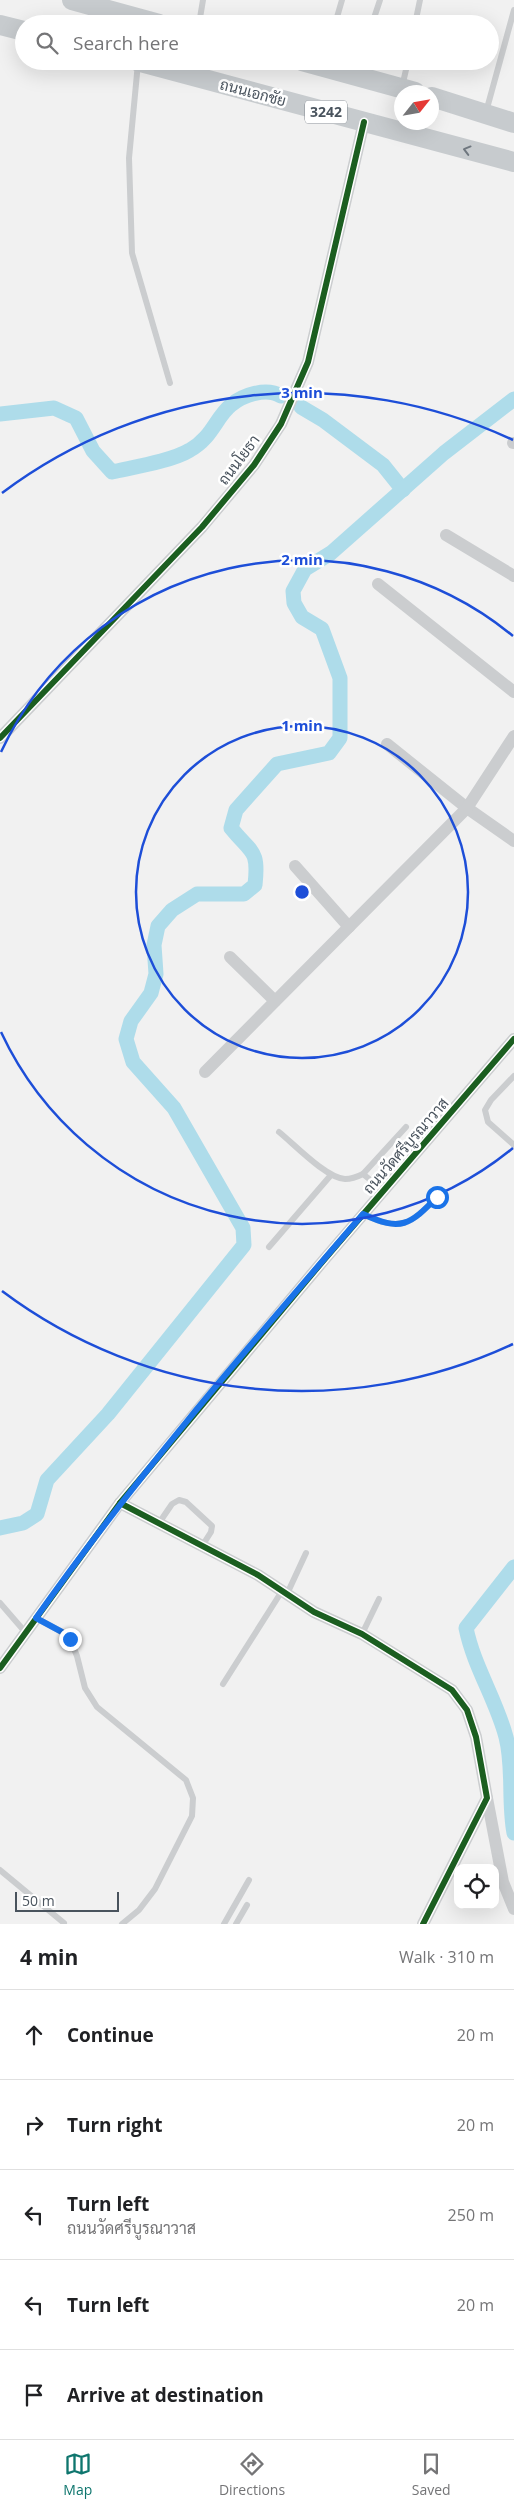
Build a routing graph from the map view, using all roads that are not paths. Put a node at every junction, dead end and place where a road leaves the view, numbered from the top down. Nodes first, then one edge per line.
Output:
1 (72, 0) edge
2 (203, 0) edge
3 (342, 0) edge
4 (380, 0) edge
5 (420, 0) edge
6 (514, 10) edge
7 (126, 15) edge
8 (200, 15) edge
9 (338, 15) edge
10 (375, 15) edge
11 (417, 15) edge
12 (0, 25) edge
13 (15, 29) edge
14 (499, 63) edge
15 (137, 70) edge
16 (171, 70) edge
17 (361, 70) edge
18 (408, 70) edge
19 (497, 70) edge
20 (394, 85) edge
21 (408, 85) edge
22 (439, 100) edge
23 (485, 113) junction
24 (364, 122) junction
25 (514, 123) edge
26 (514, 162) edge
27 (170, 383) dead end
28 (446, 535) dead end
29 (514, 576) edge
30 (378, 584) dead end
31 (514, 692) edge
32 (514, 736) edge
33 (0, 738) edge
34 (387, 744) dead end
35 (467, 808) junction
36 (514, 841) edge
37 (295, 866) dead end
38 (349, 927) junction
39 (230, 957) dead end
40 (275, 1001) junction
41 (514, 1040) edge
42 (205, 1072) dead end
43 (514, 1076) edge
44 (406, 1127) dead end
45 (279, 1132) dead end
46 (514, 1145) edge
47 (331, 1174) junction
48 (363, 1174) junction
49 (384, 1191) junction
50 (437, 1197) dead end
51 (363, 1214) junction
52 (269, 1247) dead end
53 (120, 1503) junction
54 (159, 1524) junction
55 (202, 1546) junction
56 (306, 1553) dead end
57 (284, 1593) junction
58 (379, 1599) dead end
59 (0, 1604) edge
60 (36, 1618) junction
61 (26, 1633) junction
62 (362, 1634) junction
63 (0, 1668) edge
64 (223, 1684) dead end
65 (487, 1798) junction
66 (0, 1870) edge
67 (249, 1880) dead end
68 (248, 1905) dead end
69 (514, 1909) edge
70 (64, 1924) edge
71 (122, 1924) edge
72 (224, 1924) edge
73 (236, 1924) edge
74 (423, 1924) edge

1 - 7 main road
2 - 8 lane
3 - 9 lane
4 - 10 lane
5 - 11 lane
6 - 14 lane
12 - 13 main road
15 - 27 lane
16 - 24 main road, ถนนเอกชัย / 3242
17 - 20 main road
18 - 21 lane
19 - 23 lane
22 - 23 main road
23 - 25 main road
26 -> 24 main road, ถนนเอกชัย / 3242
24 - 33 street, ถนนโยธา
28 - 29 street
30 - 31 street
32 - 35 street
34 - 35 street
35 - 36 street
35 - 38 street
37 - 38 street
38 - 40 street
39 - 40 street
40 - 42 street
41 - 49 street, ถนนวัดศรีบูรณาวาส
43 - 46 lane
44 - 48 lane
45 - 47 lane
47 - 48 lane
47 - 52 lane
48 - 49 lane
49 - 51 street, ถนนวัดศรีบูรณาวาส
50 - 51 lane
51 - 53 street, ถนนวัดศรีบูรณาวาส
53 - 54 street
53 - 60 street, ถนนวัดศรีบูรณาวาส
54 - 55 street
54 - 55 lane
55 - 57 street
56 - 57 lane
57 - 62 street
57 - 64 lane
58 - 62 lane
59 - 61 lane
60 - 61 street, ถนนวัดศรีบูรณาวาส
60 - 71 lane
61 - 63 street, ถนนวัดศรีบูรณาวาส
62 - 65 street
65 - 69 street
65 - 74 street
66 - 70 lane
67 - 72 lane
68 - 73 lane

